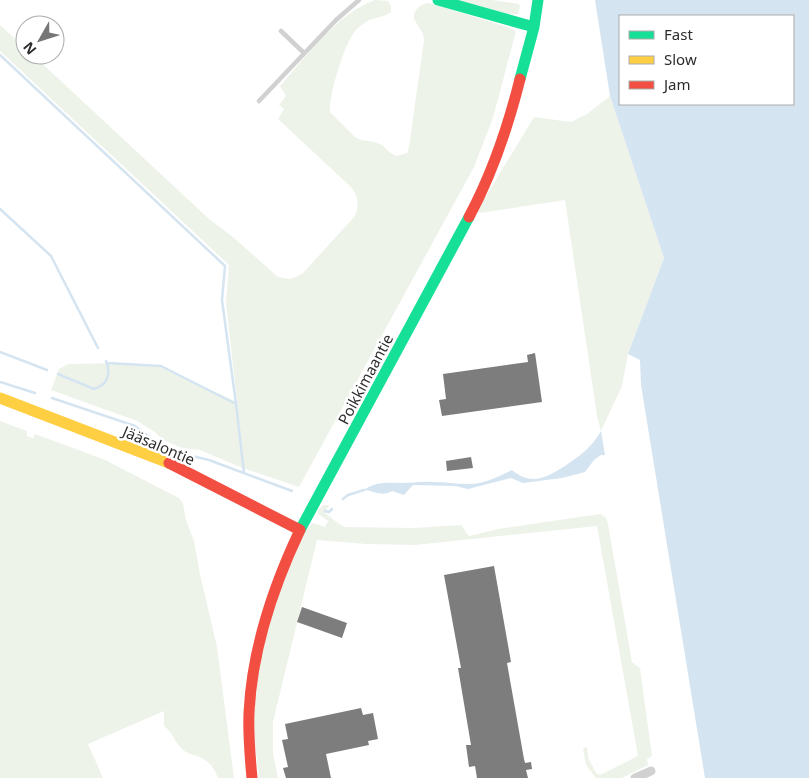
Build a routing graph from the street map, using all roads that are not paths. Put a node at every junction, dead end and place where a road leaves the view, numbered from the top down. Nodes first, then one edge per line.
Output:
1 (359, 0) edge
2 (438, 0) edge
3 (538, 0) edge
4 (534, 27) junction
5 (281, 32) dead end
6 (304, 53) junction
7 (259, 101) dead end
8 (0, 398) edge
9 (300, 530) junction
10 (651, 771) dead end
11 (252, 778) edge
12 (635, 778) edge

1 - 6 lane
2 - 4 main road
3 - 4 main road, Poikkimaantie
4 - 9 main road, Poikkimaantie
5 - 6 lane
6 - 7 lane
8 - 9 main road, Jääsalontie
9 - 11 main road, Poikkimaantie
10 - 12 street

